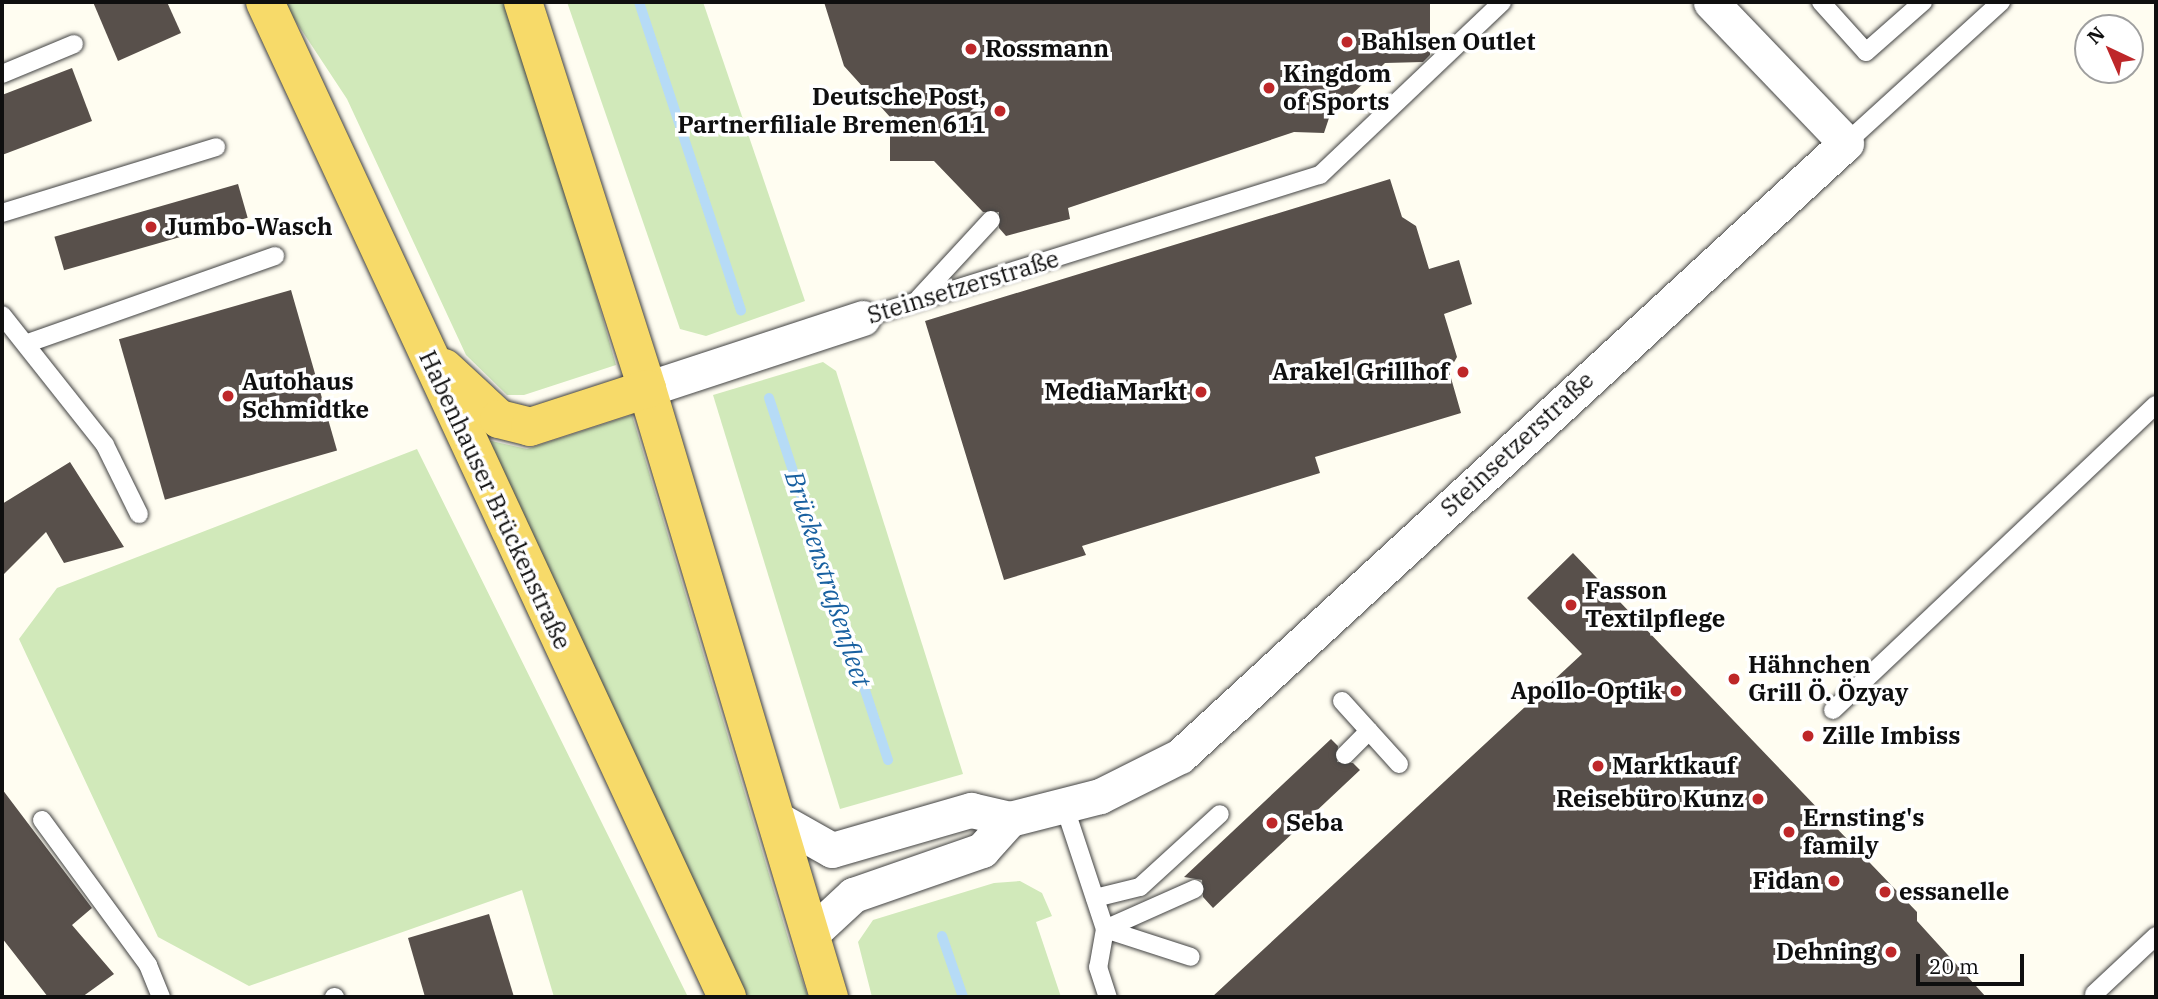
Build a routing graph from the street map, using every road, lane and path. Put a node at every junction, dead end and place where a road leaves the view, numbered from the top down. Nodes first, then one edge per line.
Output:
1 (265, 2) edge
2 (523, 2) edge
3 (1502, 2) edge
4 (1711, 2) edge
5 (1821, 2) edge
6 (1923, 2) edge
7 (2001, 2) edge
8 (74, 44) dead end
9 (2, 74) edge
10 (1846, 143) junction
11 (216, 147) dead end
12 (2, 213) edge
13 (991, 220) dead end
14 (275, 256) dead end
15 (917, 301) junction
16 (2, 315) edge
17 (863, 318) joint
18 (27, 343) junction
19 (430, 361) junction
20 (647, 389) junction
21 (2156, 405) edge
22 (139, 514) dead end
23 (1342, 701) dead end
24 (1833, 710) dead end
25 (1369, 732) junction
26 (1345, 755) dead end
27 (1399, 764) dead end
28 (1064, 805) junction
29 (1220, 814) dead end
30 (777, 819) junction
31 (1010, 819) junction
32 (42, 821) dead end
33 (1195, 889) dead end
34 (1095, 898) junction
35 (1105, 929) junction
36 (810, 935) junction
37 (2156, 936) edge
38 (1191, 957) dead end
39 (2094, 994) dead end
40 (161, 997) edge
41 (727, 997) edge
42 (829, 997) edge
43 (1108, 997) edge

1 - 19 main road, Habenhauser Brückenstraße
2 - 20 main road
3 - 15 lane, Steinsetzerstraße
4 - 10 street
5 - 6 lane
7 - 10 lane
8 - 9 lane
10 - 28 street, Steinsetzerstraße
11 - 12 lane
13 - 15 lane
14 - 18 lane
15 - 17 lane, Steinsetzerstraße
16 - 18 lane
17 - 20 street, Steinsetzerstraße
18 - 22 lane
19 - 20 main road
19 - 41 main road, Habenhauser Brückenstraße
20 - 30 main road
21 - 24 lane
23 - 25 lane
25 - 26 lane
25 - 27 lane
28 - 31 street, Steinsetzerstraße
28 - 34 lane
29 - 34 lane
30 - 31 street, Steinsetzerstraße
30 - 36 main road
31 - 36 street
32 - 40 lane
33 - 35 lane
34 - 35 lane
35 - 38 lane
35 - 43 lane
36 - 42 main road
37 - 39 lane

